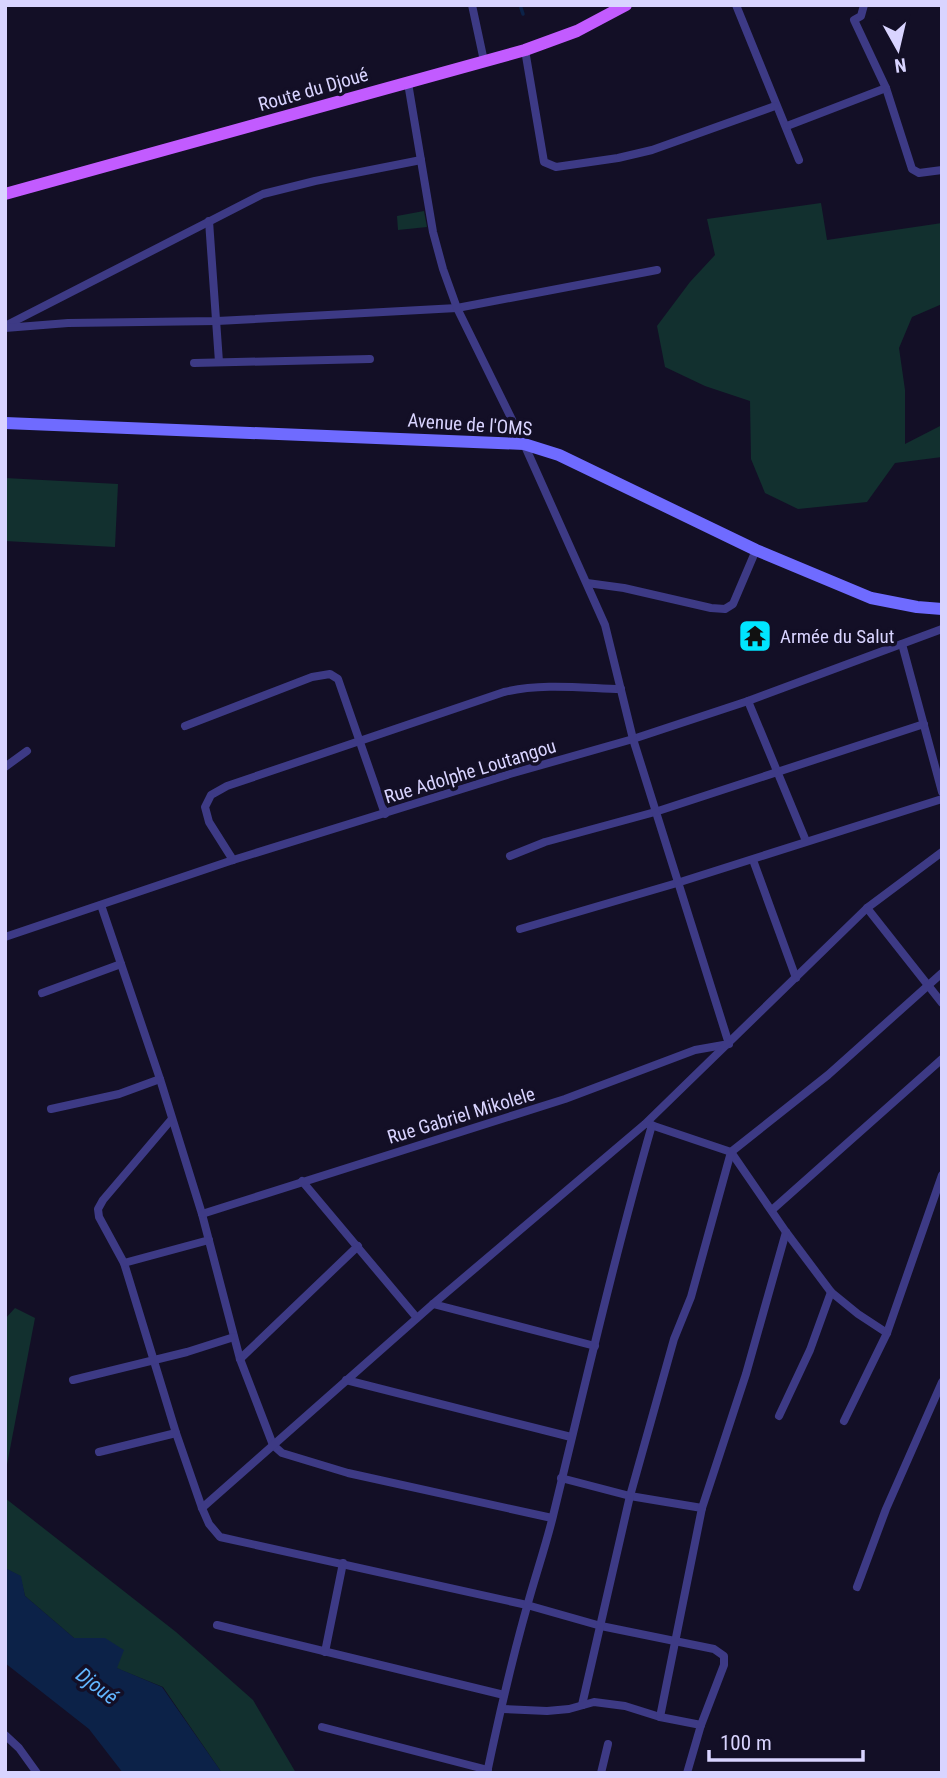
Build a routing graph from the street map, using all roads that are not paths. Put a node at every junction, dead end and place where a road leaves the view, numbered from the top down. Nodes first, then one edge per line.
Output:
1 (471, 5) edge
2 (626, 5) edge
3 (736, 5) edge
4 (864, 5) edge
5 (525, 50) junction
6 (484, 61) junction
7 (408, 83) junction
8 (886, 88) junction
9 (775, 106) junction
10 (787, 126) junction
11 (421, 160) junction
12 (799, 160) dead end
13 (942, 170) edge
14 (5, 194) edge
15 (209, 222) junction
16 (657, 270) dead end
17 (457, 308) junction
18 (217, 321) junction
19 (5, 327) edge
20 (370, 359) dead end
21 (219, 362) junction
22 (194, 363) dead end
23 (5, 423) edge
24 (524, 444) junction
25 (756, 550) junction
26 (587, 583) junction
27 (942, 609) edge
28 (942, 629) edge
29 (902, 644) junction
30 (621, 689) junction
31 (748, 701) junction
32 (925, 724) junction
33 (185, 726) dead end
34 (360, 739) junction
35 (632, 739) junction
36 (27, 751) dead end
37 (5, 767) edge
38 (778, 771) junction
39 (942, 792) edge
40 (942, 799) edge
41 (655, 813) junction
42 (386, 814) junction
43 (806, 841) junction
44 (942, 852) edge
45 (510, 856) dead end
46 (233, 860) junction
47 (752, 860) junction
48 (677, 883) junction
49 (101, 905) junction
50 (867, 908) junction
51 (520, 929) dead end
52 (5, 937) edge
53 (121, 964) junction
54 (942, 973) edge
55 (796, 978) junction
56 (927, 987) junction
57 (42, 993) dead end
58 (942, 1003) edge
59 (729, 1044) junction
60 (942, 1059) edge
61 (160, 1079) junction
62 (51, 1108) dead end
63 (171, 1120) junction
64 (648, 1124) junction
65 (731, 1152) junction
66 (942, 1175) edge
67 (302, 1181) junction
68 (772, 1210) junction
69 (202, 1214) junction
70 (786, 1232) junction
71 (209, 1240) junction
72 (358, 1246) junction
73 (124, 1263) junction
74 (831, 1292) junction
75 (433, 1304) junction
76 (417, 1318) junction
77 (887, 1333) junction
78 (234, 1337) junction
79 (595, 1346) junction
80 (154, 1359) junction
81 (240, 1359) junction
82 (73, 1380) dead end
83 (346, 1380) junction
84 (942, 1382) edge
85 (779, 1416) dead end
86 (844, 1421) dead end
87 (176, 1433) junction
88 (571, 1437) junction
89 (273, 1445) junction
90 (99, 1452) dead end
91 (561, 1478) junction
92 (629, 1496) junction
93 (202, 1508) junction
94 (702, 1508) junction
95 (552, 1518) junction
96 (342, 1563) junction
97 (857, 1587) dead end
98 (527, 1605) junction
99 (217, 1625) dead end
100 (601, 1626) junction
101 (676, 1642) junction
102 (325, 1652) junction
103 (504, 1695) junction
104 (582, 1705) junction
105 (502, 1709) junction
106 (660, 1717) junction
107 (701, 1725) junction
108 (322, 1727) dead end
109 (5, 1735) edge
110 (608, 1744) dead end
111 (487, 1771) edge
112 (37, 1773) edge
113 (601, 1773) edge
114 (687, 1773) edge

1 - 6 street
2 - 5 main road, Route du Djoué
3 - 9 street
4 - 8 street
5 - 6 main road, Route du Djoué
5 - 9 street
6 - 7 main road, Route du Djoué
7 - 11 street
7 - 14 main road, Route du Djoué
8 - 10 street
8 - 13 street
9 - 10 street
10 - 12 street
11 - 15 street
11 - 17 street
15 - 18 street
15 - 19 street
16 - 17 street
17 - 18 street
17 - 24 street
18 - 19 street
18 - 21 street
20 - 21 street
21 - 22 street
23 - 24 street, Avenue de l'OMS
24 - 25 street, Avenue de l'OMS
24 - 26 street
25 - 26 street
25 - 27 street, Avenue de l'OMS
26 - 30 street
28 - 29 street, Rue Adolphe Loutangou
29 - 31 street, Rue Adolphe Loutangou
29 - 32 street
30 - 34 street
30 - 35 street
31 - 35 street, Rue Adolphe Loutangou
31 - 38 street
32 - 38 street
32 - 39 street
33 - 34 street
34 - 42 street
34 - 46 street
35 - 41 street
35 - 42 street, Rue Adolphe Loutangou
36 - 37 street
38 - 41 street
38 - 43 street
40 - 43 street
41 - 45 street
41 - 48 street
42 - 46 street, Rue Adolphe Loutangou
43 - 47 street
44 - 50 street
46 - 49 street, Rue Adolphe Loutangou
47 - 48 street
47 - 55 street
48 - 51 street
48 - 59 street
49 - 52 street, Rue Adolphe Loutangou
49 - 53 street
50 - 55 street
50 - 56 street
53 - 57 street
53 - 61 street
54 - 56 street
55 - 59 street
56 - 58 street
56 - 65 street
59 - 64 street
59 - 67 street, Rue Gabriel Mikolele
60 - 68 street
61 - 62 street
61 - 63 street
63 - 69 street
63 - 73 street
64 - 65 street
64 - 75 street
64 - 79 street
65 - 68 street
65 - 92 street
66 - 77 street
67 - 69 street, Rue Gabriel Mikolele
67 - 72 street
68 - 70 street
69 - 71 street
70 - 74 street
70 - 94 street
71 - 73 street
71 - 78 street
72 - 76 street
72 - 81 street
73 - 80 street
74 - 77 street
74 - 85 street
75 - 76 street
75 - 79 street
76 - 83 street
77 - 86 street
78 - 80 street
78 - 81 street
79 - 88 street
80 - 82 street
80 - 87 street
81 - 89 street
83 - 88 street
83 - 89 street
84 - 97 street
87 - 90 street
87 - 93 street
88 - 91 street
89 - 93 street
89 - 95 street
91 - 92 street
91 - 95 street
92 - 94 street
92 - 100 street
93 - 96 street
94 - 101 street
95 - 98 street
96 - 98 street
96 - 102 street
98 - 100 street
98 - 103 street
99 - 102 street
100 - 101 street
100 - 104 street
101 - 106 street
101 - 107 street
102 - 103 street
103 - 105 street
104 - 105 street
104 - 106 street
105 - 111 street
106 - 107 street
107 - 114 street
108 - 111 street
109 - 112 street
110 - 113 street

